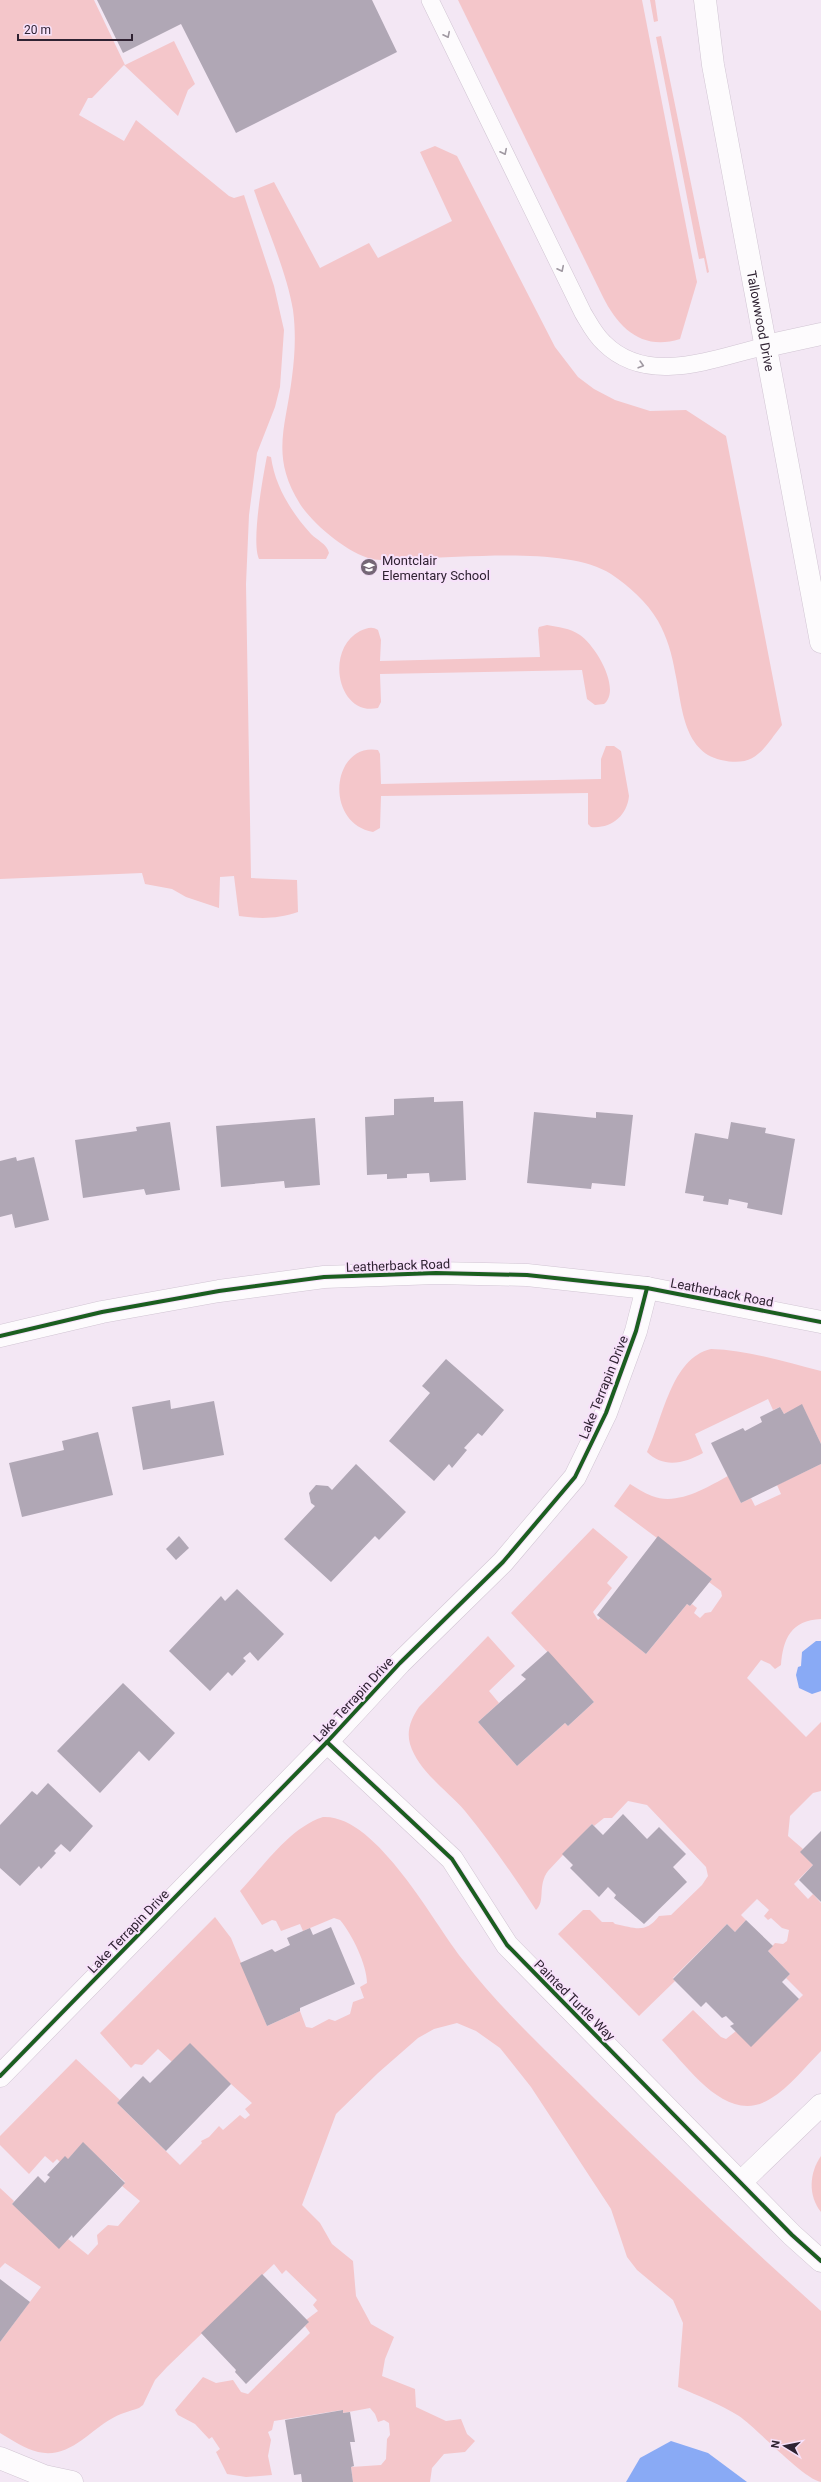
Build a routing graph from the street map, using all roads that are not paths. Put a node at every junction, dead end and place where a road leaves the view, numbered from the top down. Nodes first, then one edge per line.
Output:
1 (430, 0) edge
2 (705, 0) edge
3 (821, 334) edge
4 (766, 346) junction
5 (821, 642) edge
6 (647, 1288) junction
7 (821, 1322) edge
8 (0, 1336) edge
9 (327, 1742) junction
10 (0, 2076) edge
11 (821, 2105) edge
12 (741, 2182) junction
13 (821, 2261) edge
14 (0, 2458) edge
15 (72, 2482) edge

1 -> 4 lane
2 - 4 street, Tallowwood Drive
3 - 4 street
4 - 5 street, Tallowwood Drive
6 - 7 street, Leatherback Road
6 - 8 street, Leatherback Road
6 - 9 street, Lake Terrapin Drive
9 - 10 street, Lake Terrapin Drive
9 - 12 street, Painted Turtle Way
11 - 12 street
12 - 13 street, Painted Turtle Way
14 - 15 street

